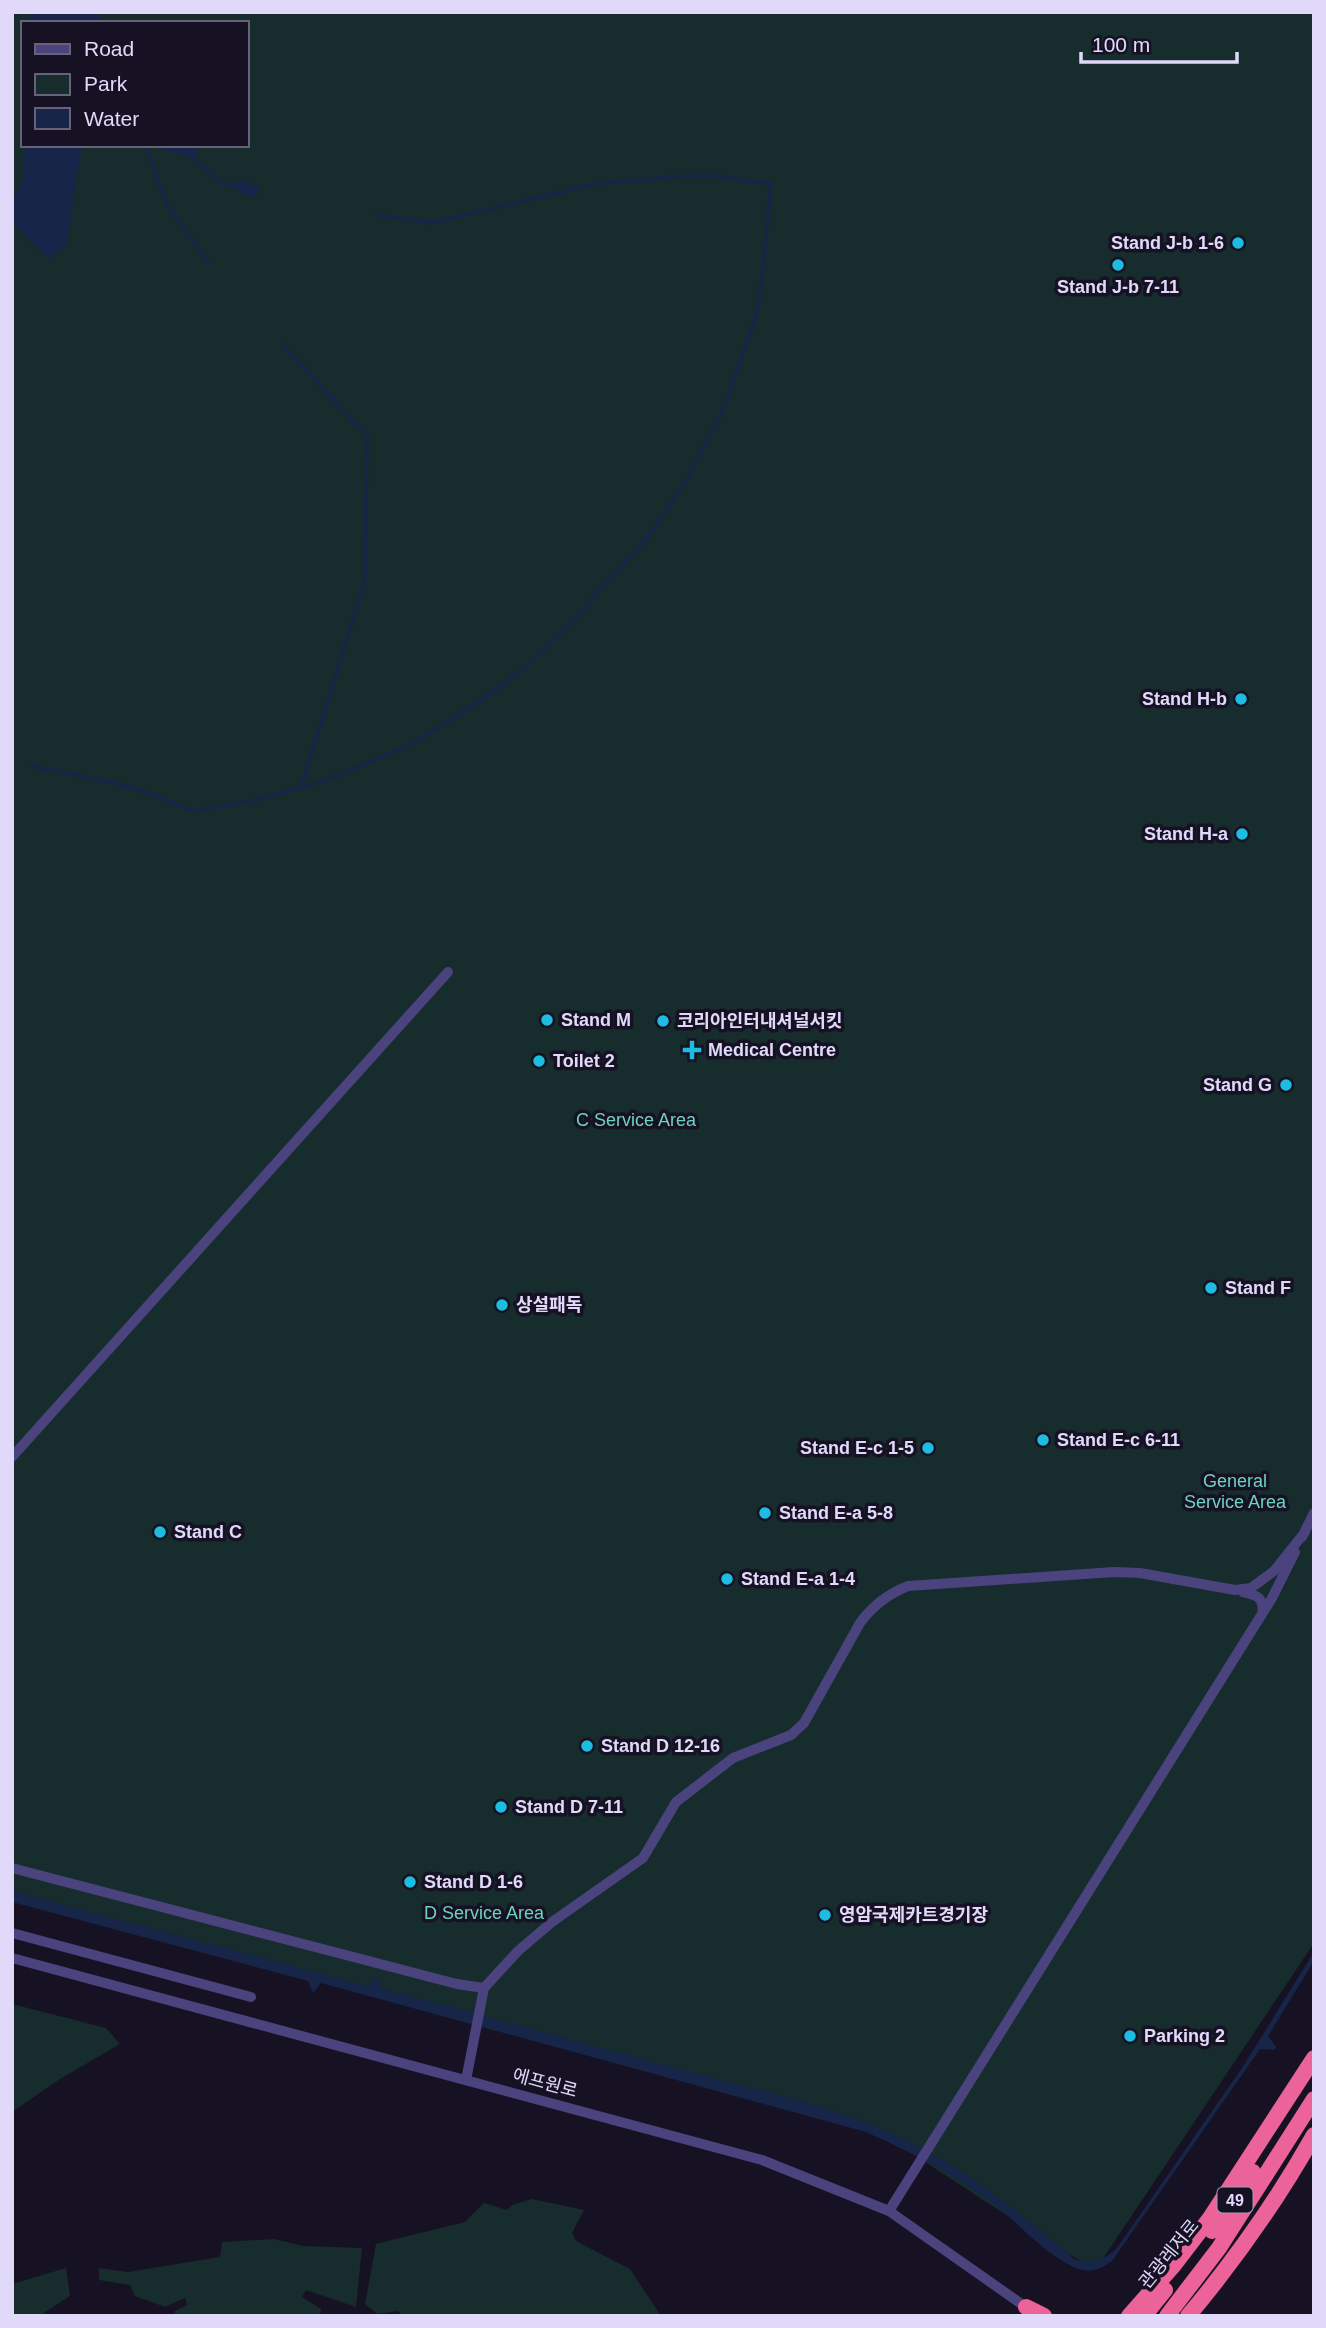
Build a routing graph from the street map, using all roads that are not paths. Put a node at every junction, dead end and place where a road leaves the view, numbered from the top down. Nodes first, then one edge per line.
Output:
1 (449, 972) dead end
2 (12, 1457) edge
3 (1314, 1513) edge
4 (1305, 1532) junction
5 (1235, 1591) junction
6 (1262, 1614) junction
7 (12, 1868) edge
8 (12, 1933) edge
9 (12, 1958) edge
10 (484, 1988) junction
11 (251, 1997) dead end
12 (1314, 2058) edge
13 (1314, 2075) edge
14 (466, 2080) junction
15 (1314, 2099) edge
16 (1314, 2135) edge
17 (889, 2211) junction
18 (1031, 2313) edge
19 (1044, 2316) edge
20 (1129, 2316) edge
21 (1144, 2316) edge
22 (1167, 2316) edge
23 (1188, 2316) edge

1 - 2 street
3 - 4 street
4 - 5 street
4 - 6 street
5 - 6 street
5 - 10 street
6 - 17 street
7 - 10 street
8 - 11 street
9 - 14 street, 에프원로
10 - 14 street
12 - 20 highway
13 - 21 highway, 관광레저로 / 49
14 - 17 street, 에프원로
15 - 22 highway, 관광레저로 / 49
16 - 23 highway
17 - 18 street, 에프원로
18 - 19 highway

